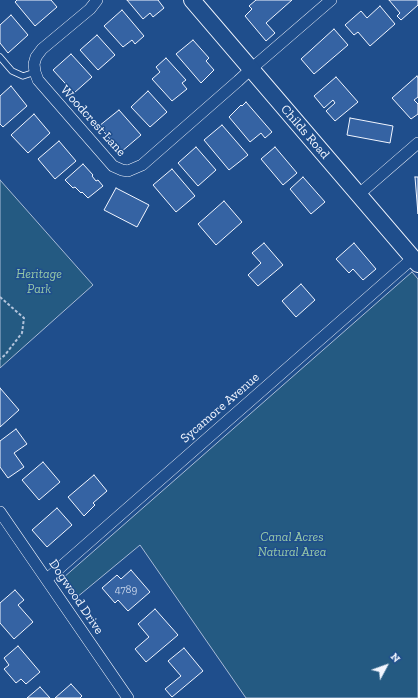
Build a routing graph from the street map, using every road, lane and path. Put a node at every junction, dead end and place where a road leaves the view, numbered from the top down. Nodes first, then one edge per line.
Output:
1 (97, 0) edge
2 (192, 0) edge
3 (331, 0) edge
4 (0, 57) edge
5 (250, 69) junction
6 (35, 72) junction
7 (418, 143) edge
8 (358, 194) junction
9 (415, 261) edge
10 (0, 297) edge
11 (0, 359) edge
12 (0, 512) edge
13 (47, 579) junction
14 (128, 698) edge

1 - 6 street
2 - 5 street, Childs Road
3 - 5 street, Woodcrest Lane
4 - 6 lane
5 - 6 street, Woodcrest Lane
5 - 8 street, Childs Road
7 - 8 street
8 - 9 street, Childs Road
9 - 13 street, Sycamore Avenue
10 - 11 path
12 - 13 street, Dogwood Drive
13 - 14 street, Dogwood Drive

